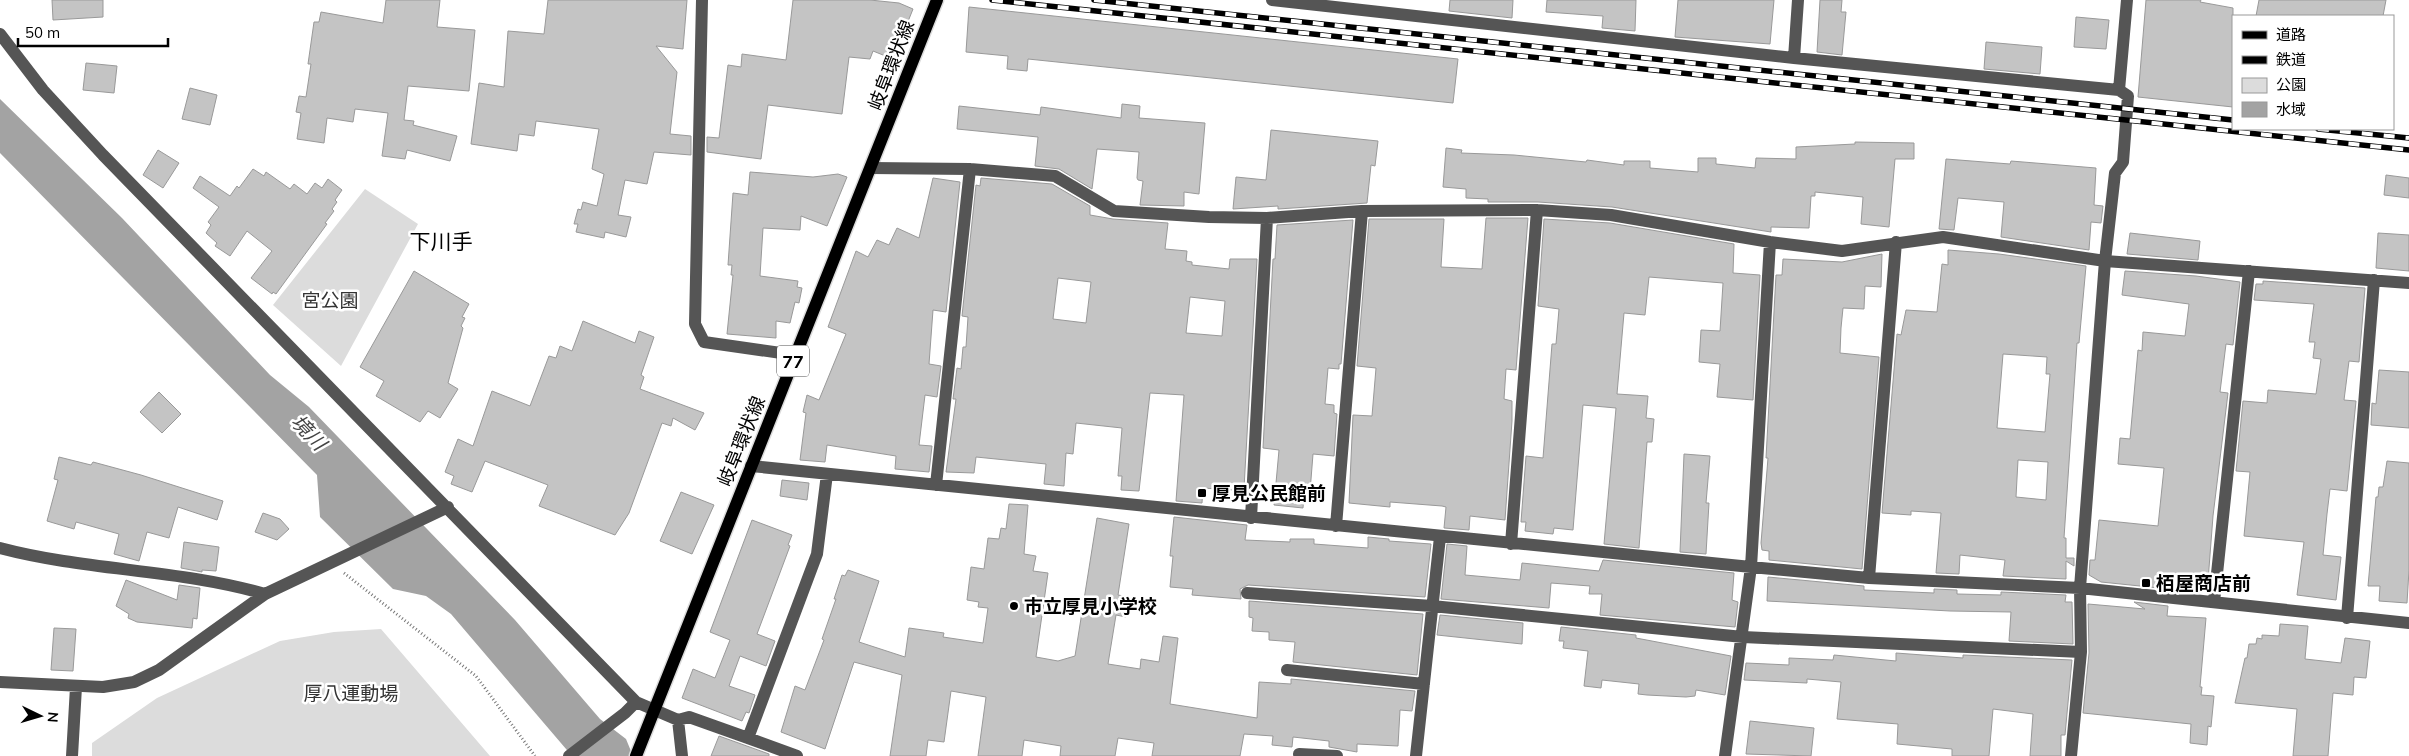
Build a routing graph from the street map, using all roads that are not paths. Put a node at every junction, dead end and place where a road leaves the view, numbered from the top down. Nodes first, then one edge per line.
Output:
1 (702, 0) edge
2 (936, 0) edge
3 (1272, 0) edge
4 (1798, 0) edge
5 (2127, 0) edge
6 (0, 34) edge
7 (1794, 58) junction
8 (2119, 90) junction
9 (871, 168) junction
10 (970, 169) junction
11 (1537, 210) junction
12 (1362, 211) junction
13 (1267, 218) junction
14 (1770, 242) junction
15 (1896, 242) junction
16 (2105, 261) junction
17 (2249, 271) junction
18 (2374, 280) junction
19 (2409, 282) edge
20 (795, 355) junction
21 (751, 466) junction
22 (827, 474) junction
23 (936, 485) junction
24 (448, 507) junction
25 (1250, 518) junction
26 (1336, 526) junction
27 (1440, 537) junction
28 (1511, 544) junction
29 (0, 548) edge
30 (1751, 567) junction
31 (1869, 578) junction
32 (2080, 588) junction
33 (1247, 593) dead end
34 (265, 594) junction
35 (2214, 602) junction
36 (1432, 606) junction
37 (2347, 618) junction
38 (2409, 623) edge
39 (1743, 637) junction
40 (2081, 652) junction
41 (1287, 670) dead end
42 (0, 682) edge
43 (1424, 684) junction
44 (76, 687) junction
45 (636, 702) junction
46 (651, 716) junction
47 (678, 720) junction
48 (748, 738) junction
49 (1299, 754) dead end
50 (72, 756) edge
51 (568, 756) edge
52 (636, 756) edge
53 (682, 756) edge
54 (797, 756) edge
55 (1337, 756) edge
56 (1416, 756) edge
57 (1725, 756) edge
58 (2070, 756) edge

1 - 20 street
2 - 9 main road, 岐阜環状線 / 77
3 - 7 street
4 - 7 street
5 - 8 street
6 - 24 street
7 - 8 street
8 - 16 street
9 - 10 street
9 - 20 main road, 岐阜環状線 / 77
10 - 13 street
10 - 23 street
11 - 12 street
11 - 14 street
11 - 28 street
12 - 13 street
12 - 26 street
13 - 25 street
14 - 15 street
14 - 30 street
15 - 16 street
15 - 31 street
16 - 17 street
16 - 32 street
17 - 18 street
17 - 35 street
18 - 19 street
18 - 37 street
20 - 21 main road, 岐阜環状線 / 77
21 - 22 street
21 - 46 main road, 岐阜環状線 / 77
22 - 23 street
22 - 48 street
23 - 25 street
24 - 34 street
24 - 45 street
25 - 26 street
26 - 27 street
27 - 28 street
27 - 36 street
28 - 30 street
29 - 34 street
30 - 31 street
30 - 39 street
31 - 32 street
32 - 35 street
32 - 40 street
33 - 36 street
34 - 44 street
35 - 37 street
36 - 39 street
36 - 43 street
37 - 38 street
39 - 40 street
39 - 57 street
40 - 58 street
41 - 43 street
42 - 44 street
43 - 56 street
44 - 50 street
45 - 46 street
45 - 51 street
46 - 47 street
46 - 52 main road, 岐阜環状線 / 77
47 - 48 street
47 - 53 street
48 - 54 street
49 - 55 street

